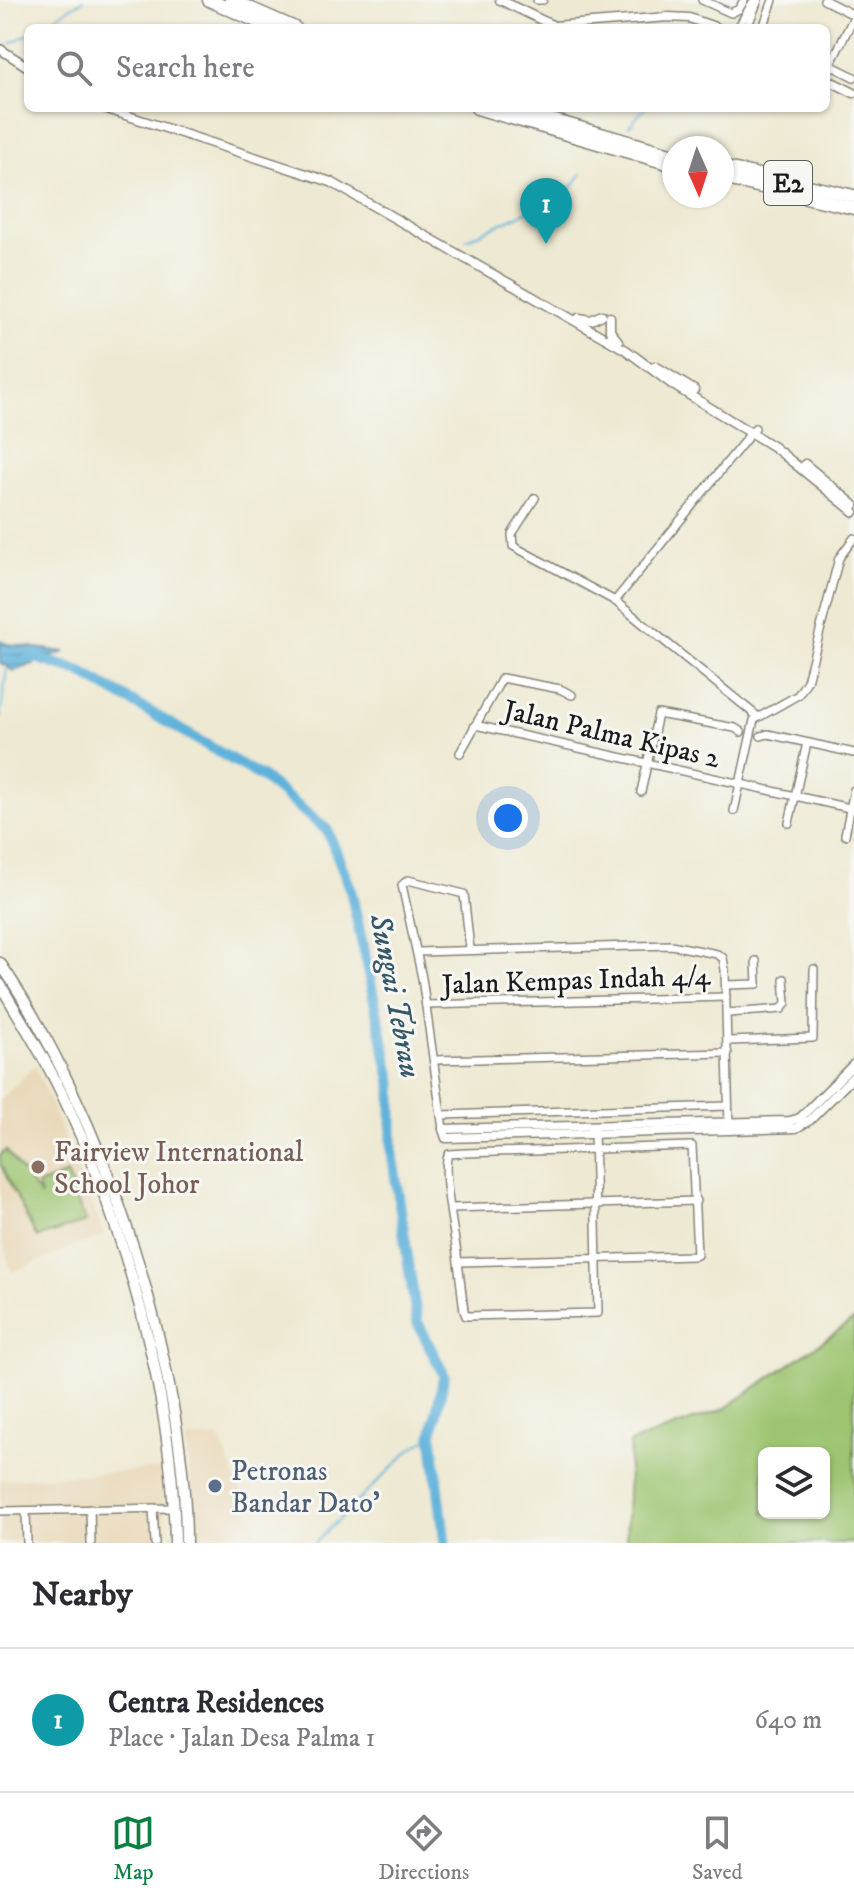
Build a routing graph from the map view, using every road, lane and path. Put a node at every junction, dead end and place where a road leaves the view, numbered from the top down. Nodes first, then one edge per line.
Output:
1 (209, 0) edge
2 (231, 0) edge
3 (500, 0) edge
4 (702, 0) edge
5 (744, 0) edge
6 (756, 0) edge
7 (773, 0) edge
8 (824, 0) edge
9 (854, 16) edge
10 (748, 18) junction
11 (263, 24) edge
12 (286, 24) edge
13 (550, 24) edge
14 (579, 24) edge
15 (706, 24) edge
16 (742, 24) edge
17 (747, 24) edge
18 (764, 24) edge
19 (0, 49) edge
20 (830, 60) edge
21 (24, 64) edge
22 (830, 65) edge
23 (854, 77) edge
24 (830, 81) edge
25 (854, 93) edge
26 (116, 112) edge
27 (491, 112) edge
28 (524, 112) edge
29 (662, 152) edge
30 (662, 162) edge
31 (734, 170) edge
32 (734, 181) edge
33 (758, 187) junction
34 (854, 196) edge
35 (854, 208) edge
36 (854, 215) edge
37 (563, 312) junction
38 (626, 350) junction
39 (753, 430) junction
40 (535, 498) dead end
41 (854, 505) edge
42 (854, 512) edge
43 (854, 538) edge
44 (615, 601) junction
45 (572, 695) dead end
46 (757, 716) junction
47 (475, 725) junction
48 (741, 732) dead end
49 (761, 736) dead end
50 (807, 743) junction
51 (460, 753) dead end
52 (854, 753) edge
53 (646, 763) junction
54 (740, 784) junction
55 (854, 790) edge
56 (641, 792) dead end
57 (795, 796) junction
58 (852, 809) edge
59 (734, 811) dead end
60 (789, 823) dead end
61 (845, 835) dead end
62 (470, 949) junction
63 (418, 952) junction
64 (756, 961) dead end
65 (0, 963) edge
66 (814, 969) dead end
67 (784, 979) dead end
68 (0, 984) edge
69 (726, 985) junction
70 (726, 997) junction
71 (426, 1005) junction
72 (728, 1013) junction
73 (728, 1041) junction
74 (728, 1053) junction
75 (434, 1060) junction
76 (854, 1064) edge
77 (854, 1076) edge
78 (65, 1087) junction
79 (728, 1106) junction
80 (441, 1115) junction
81 (594, 1125) junction
82 (729, 1126) junction
83 (443, 1129) junction
84 (594, 1135) junction
85 (594, 1149) junction
86 (696, 1201) junction
87 (595, 1204) junction
88 (452, 1208) junction
89 (597, 1259) junction
90 (458, 1262) junction
91 (153, 1508) junction
92 (173, 1508) junction
93 (90, 1509) junction
94 (0, 1511) edge
95 (26, 1511) junction
96 (27, 1543) edge
97 (91, 1543) edge
98 (155, 1543) edge
99 (175, 1543) edge
100 (186, 1543) edge

1 - 11 highway
2 - 12 highway
3 - 13 street
4 - 5 street
6 - 10 street
7 - 18 street
8 - 9 street
9 - 20 street
10 - 16 street
10 - 17 street
14 - 15 street
19 - 21 street
22 - 23 street
24 - 25 street
26 - 37 street
27 - 30 highway
28 - 29 highway
31 - 34 highway, E2
32 - 33 highway, E2
33 - 35 highway, E2
33 - 36 highway
37 - 38 street
37 - 38 street
38 - 39 street
39 - 41 street
39 - 42 street
39 - 44 street
40 - 44 street
43 - 46 street
44 - 46 street
45 - 47 street
46 - 54 street
47 - 51 street
47 - 53 street, Jalan Palma Kipas 2
48 - 53 street
49 - 50 street
50 - 52 street
50 - 57 street
53 - 54 street, Jalan Palma Kipas 2
53 - 56 street
54 - 57 street, Jalan Palma Kipas 2
54 - 59 street
55 - 58 street
57 - 58 street, Jalan Palma Kipas 2
57 - 60 street
58 - 61 street
62 - 63 street
62 - 63 street
62 - 69 street
63 - 71 street
64 - 69 street
65 - 78 main road
66 - 73 street
67 - 72 street
68 - 78 main road
69 - 70 street
70 - 71 street, Jalan Kempas Indah 4/4
70 - 72 street
71 - 75 street
72 - 73 street
73 - 74 street
74 - 75 street
74 - 79 street
75 - 80 street
76 - 82 street
77 - 82 street
78 - 92 main road
78 - 100 main road
79 - 80 street
79 - 82 street
80 - 83 street
81 - 82 street
81 - 83 street
81 - 84 street
82 - 84 street
83 - 84 street
84 - 85 street
85 - 86 street
85 - 87 street
85 - 88 street
86 - 87 street
86 - 89 street
87 - 88 street
87 - 89 street
88 - 90 street
89 - 90 street
89 - 90 street
91 - 92 street
91 - 93 street
91 - 98 street
92 - 99 main road
93 - 95 street
93 - 97 street
94 - 95 street
95 - 96 street

